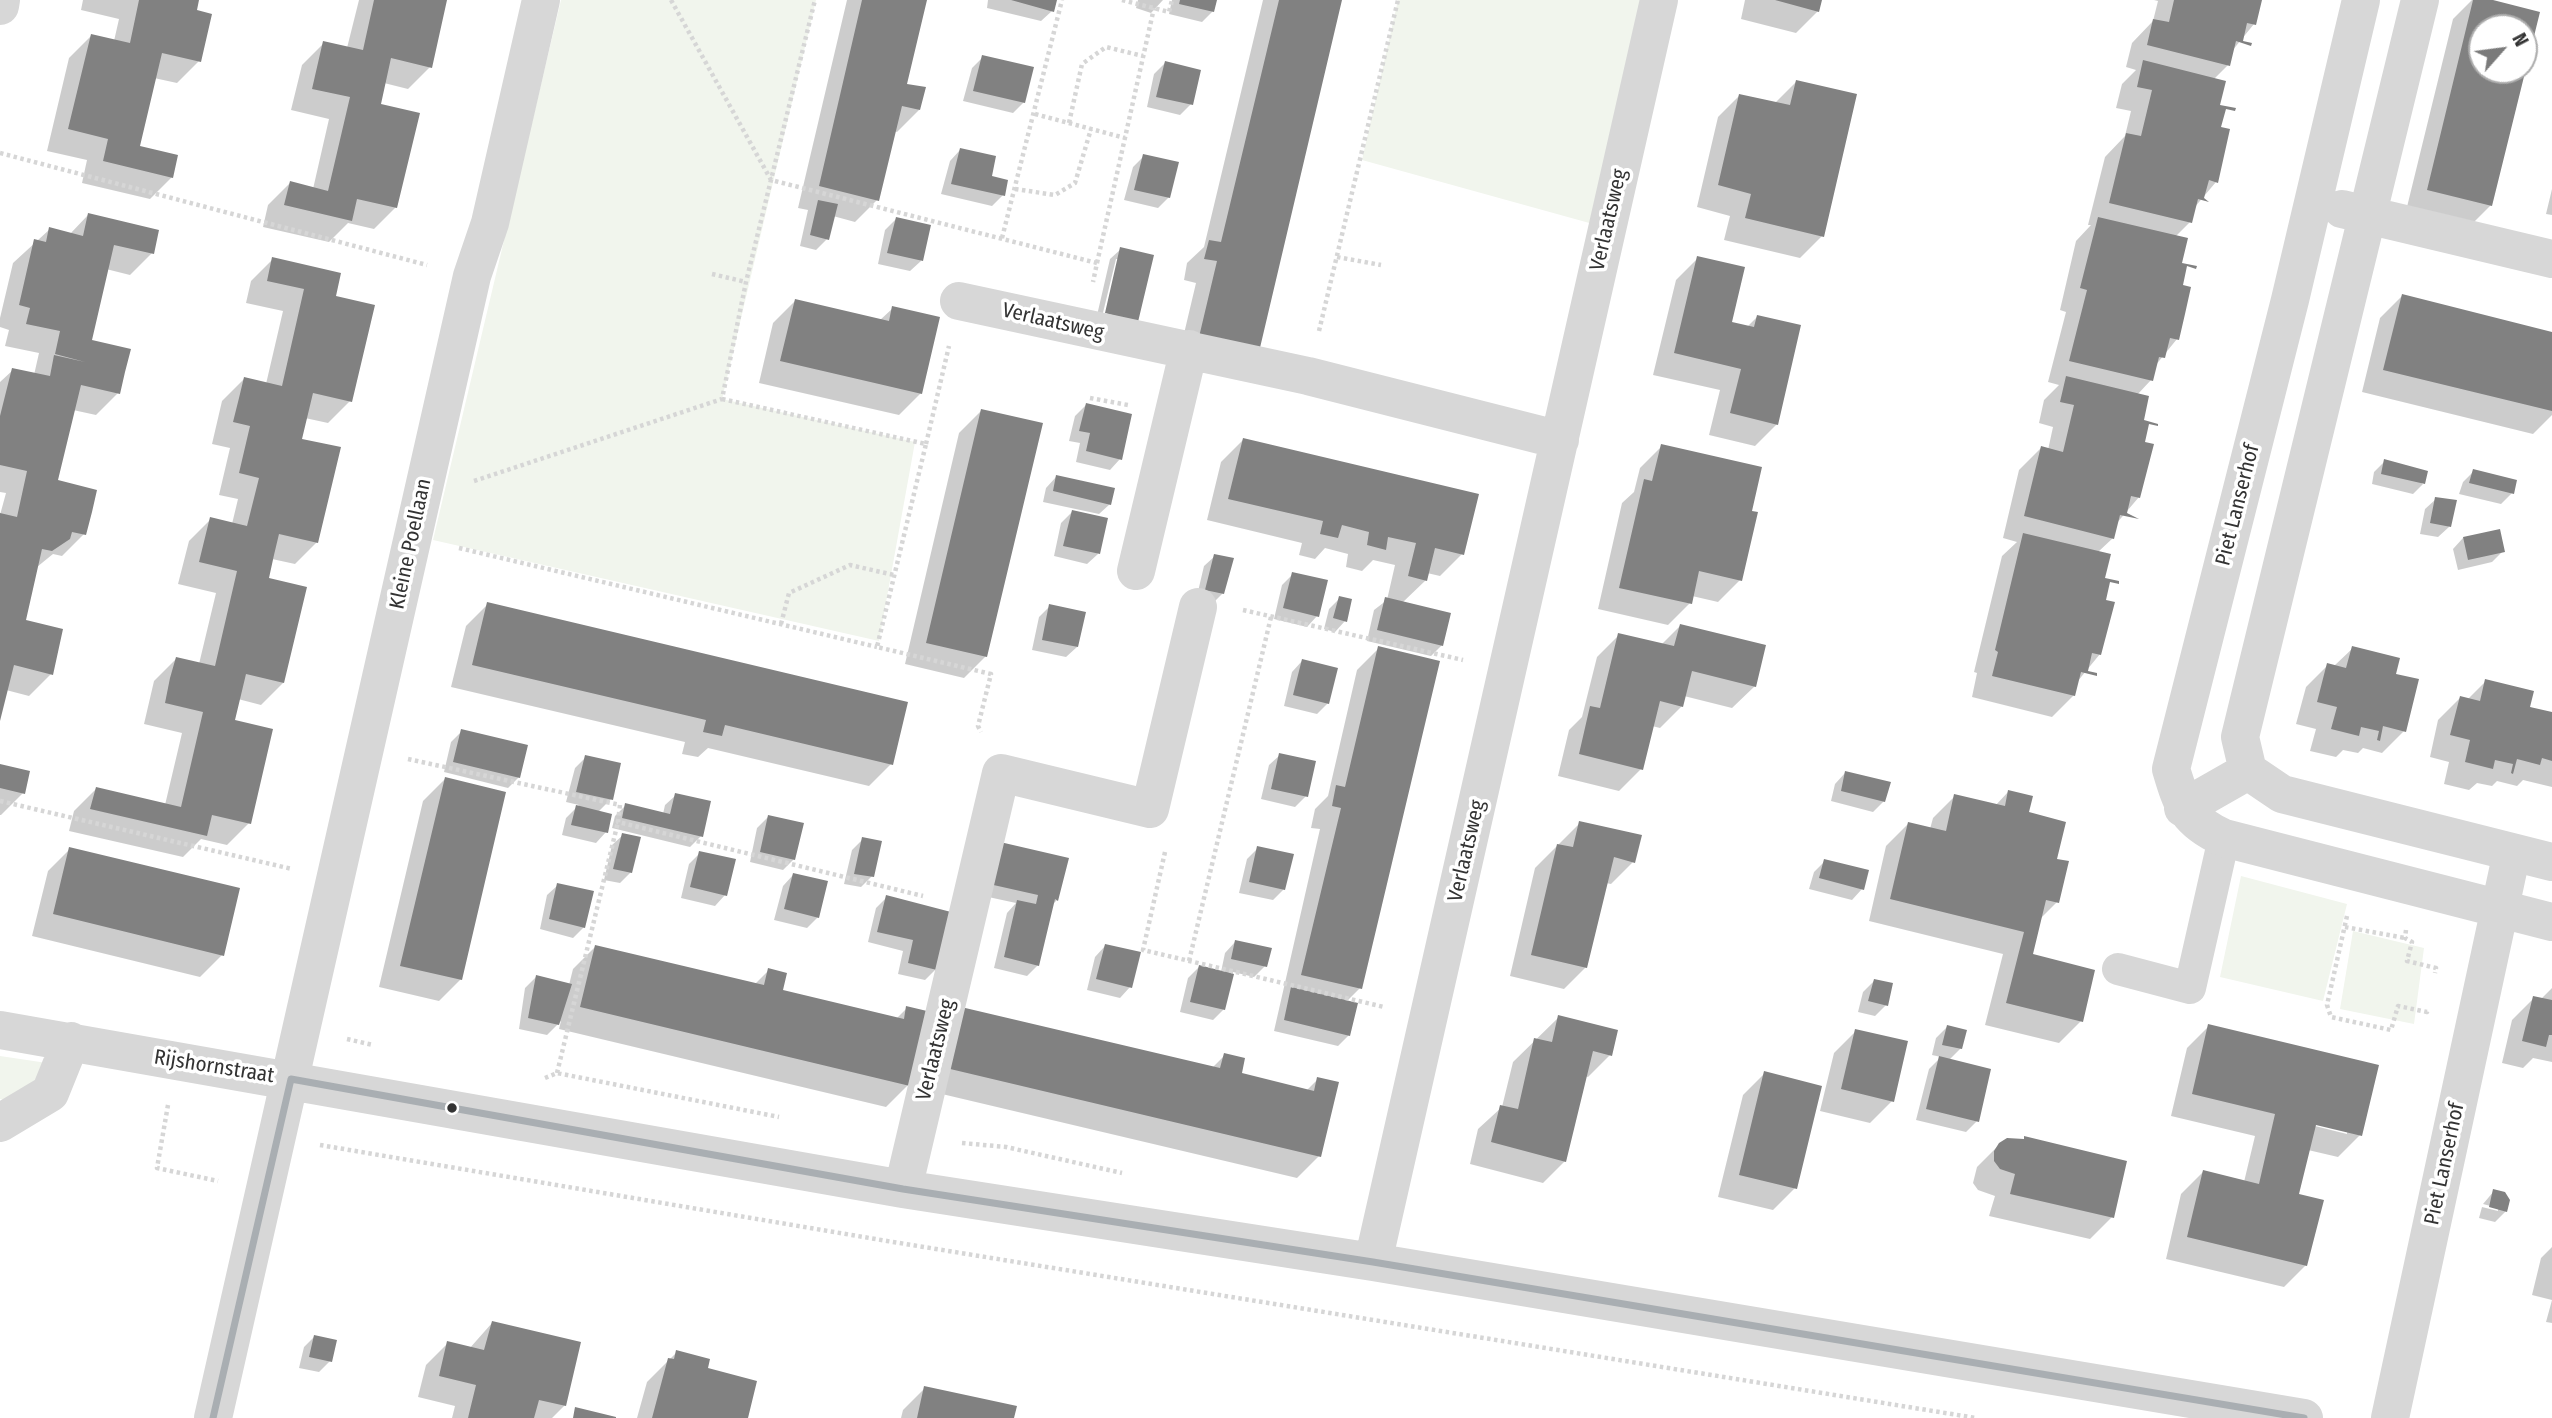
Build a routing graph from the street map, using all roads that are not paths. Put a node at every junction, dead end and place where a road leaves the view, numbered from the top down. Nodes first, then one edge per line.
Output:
1 (1, 0) edge
2 (541, 0) edge
3 (1659, 0) edge
4 (2361, 0) edge
5 (2420, 0) edge
6 (0, 6) edge
7 (2313, 201) junction
8 (2365, 215) junction
9 (2552, 259) edge
10 (959, 301) road end
11 (1189, 349) junction
12 (1560, 440) junction
13 (1136, 571) dead end
14 (1198, 607) dead end
15 (2248, 771) junction
16 (2183, 808) junction
17 (2224, 838) junction
18 (2512, 852) junction
19 (2552, 862) edge
20 (2500, 910) junction
21 (2552, 922) edge
22 (2119, 969) dead end
23 (0, 1030) edge
24 (71, 1041) junction
25 (291, 1079) junction
26 (0, 1123) edge
27 (903, 1189) junction
28 (1373, 1262) junction
29 (213, 1418) edge
30 (2304, 1418) edge
31 (2390, 1418) edge

1 - 6 street
2 - 25 street, Kleine Poellaan
3 - 12 street, Verlaatsweg
4 - 7 street, Piet Lanserhof
5 - 8 street
7 - 8 street
7 - 16 street, Piet Lanserhof
8 - 9 street
8 - 15 street
10 - 11 street, Verlaatsweg
11 - 12 street, Verlaatsweg
11 - 13 street
12 - 28 street, Verlaatsweg
14 - 27 street, Verlaatsweg
15 - 16 street
15 - 18 street
16 - 17 street
17 - 20 street
17 - 22 lane
18 - 19 street
18 - 20 street, Piet Lanserhof
20 - 21 street
20 - 31 street, Piet Lanserhof
23 - 24 street, Rijshornstraat
24 - 25 street, Rijshornstraat
24 - 26 street
25 - 27 street, Rijshornstraat
25 - 29 street, Kleine Poellaan
27 - 28 street, Rijshornstraat
28 - 30 street, Rijshornstraat

